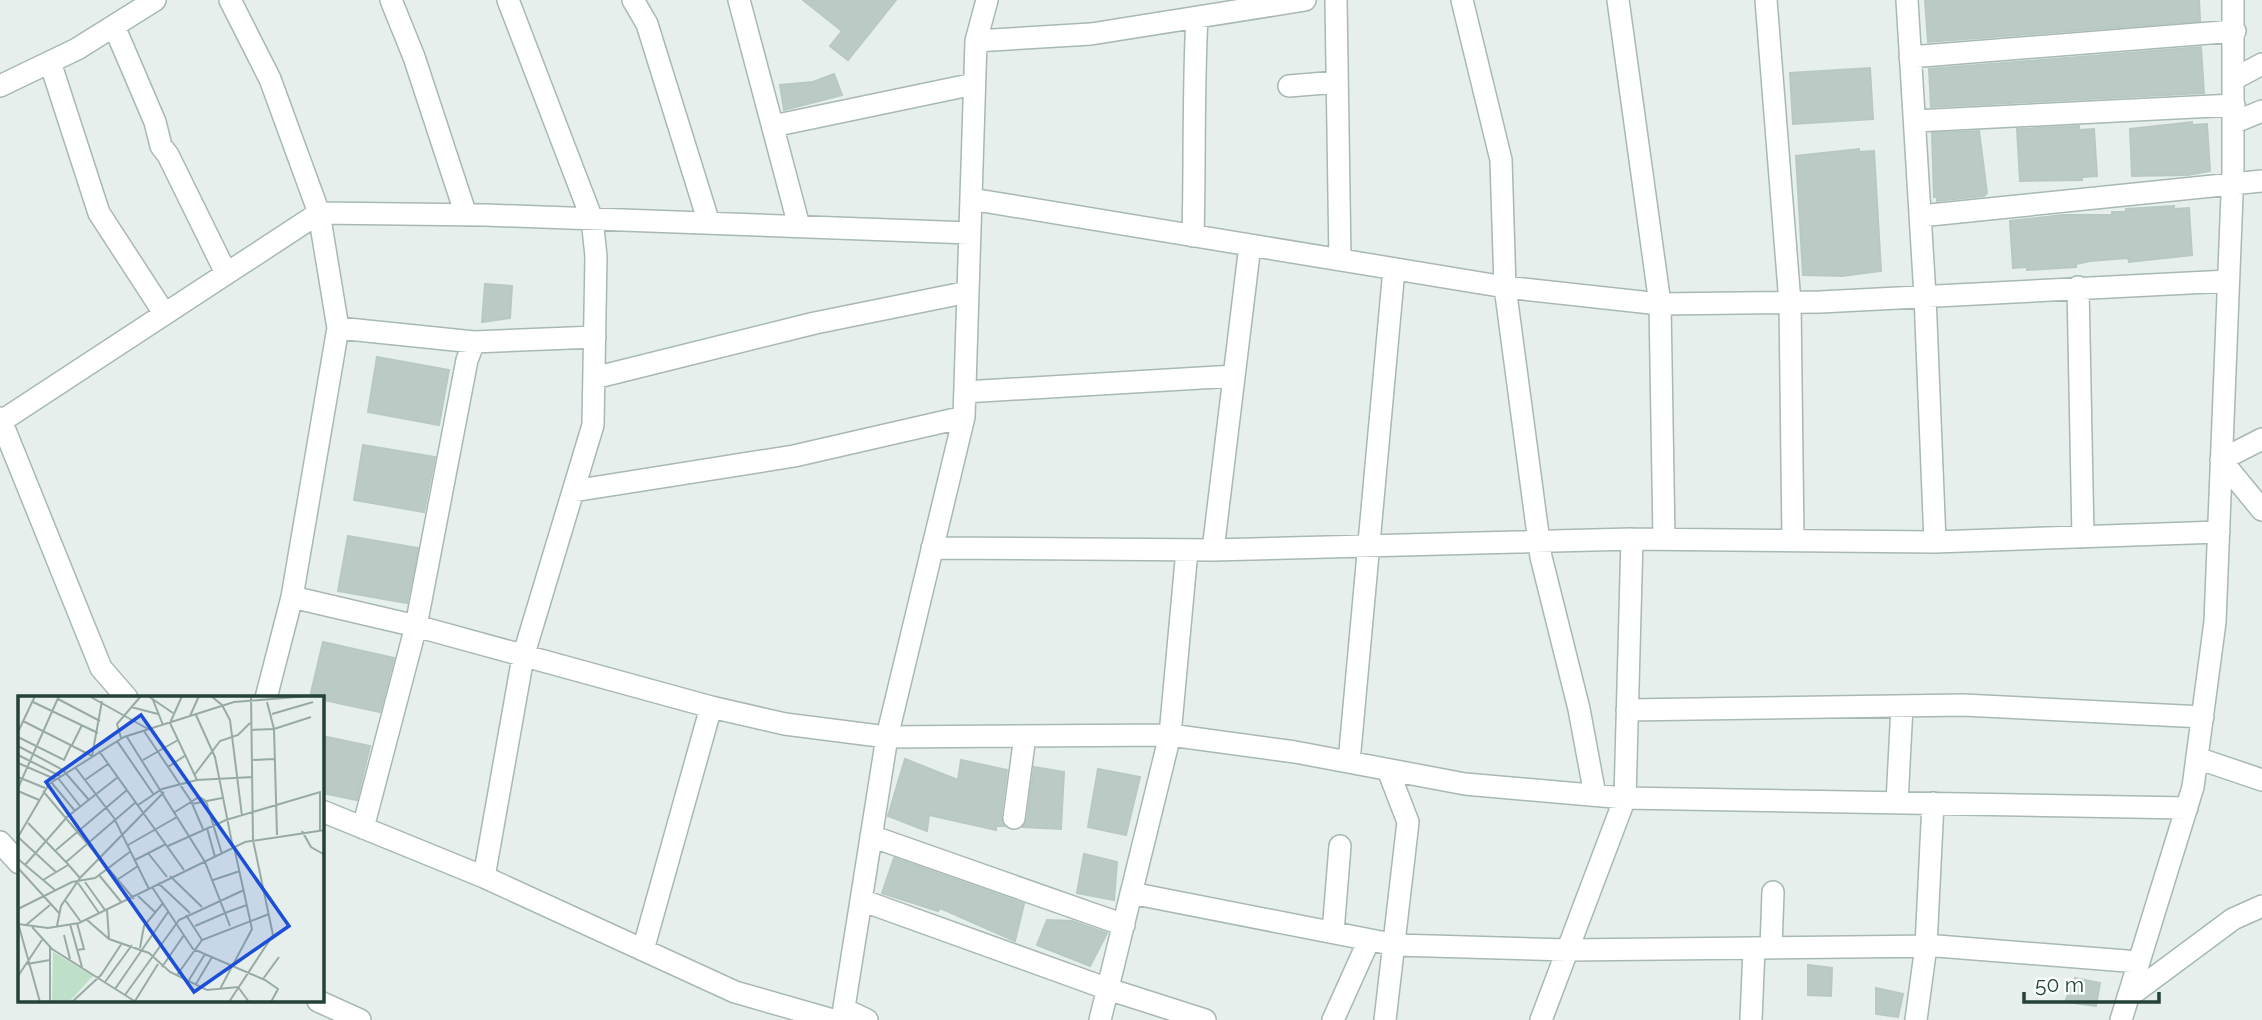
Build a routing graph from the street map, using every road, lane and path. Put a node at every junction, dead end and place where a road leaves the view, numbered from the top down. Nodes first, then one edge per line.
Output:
1 (155, 0) edge
2 (230, 0) edge
3 (391, 0) edge
4 (508, 0) edge
5 (633, 0) edge
6 (739, 0) edge
7 (987, 0) edge
8 (1305, 0) edge
9 (1336, 0) edge
10 (1462, 0) edge
11 (1618, 0) edge
12 (1766, 0) edge
13 (1907, 0) edge
14 (2234, 0) edge
15 (1196, 17) junction
16 (114, 26) junction
17 (2235, 31) junction
18 (976, 41) junction
19 (1910, 57) junction
20 (50, 62) junction
21 (2262, 64) edge
22 (2234, 79) junction
23 (1337, 82) junction
24 (974, 84) junction
25 (0, 86) edge
26 (1289, 86) dead end
27 (2262, 111) edge
28 (2234, 114) junction
29 (1914, 121) junction
30 (773, 126) junction
31 (2262, 181) edge
32 (2232, 182) junction
33 (971, 199) junction
34 (319, 213) junction
35 (466, 215) junction
36 (1920, 216) junction
37 (592, 219) junction
38 (709, 223) junction
39 (799, 226) junction
40 (970, 233) junction
41 (1193, 236) junction
42 (1250, 245) junction
43 (1340, 260) junction
44 (1395, 269) junction
45 (226, 273) junction
46 (2228, 281) junction
47 (1505, 286) junction
48 (2078, 287) junction
49 (968, 292) junction
50 (1925, 296) junction
51 (1790, 303) junction
52 (1660, 304) junction
53 (163, 313) junction
54 (338, 328) junction
55 (595, 337) junction
56 (474, 342) junction
57 (1234, 376) junction
58 (594, 378) junction
59 (965, 392) junction
60 (964, 417) junction
61 (0, 420) edge
62 (2262, 439) edge
63 (2221, 460) junction
64 (573, 491) junction
65 (2262, 510) edge
66 (2219, 532) junction
67 (2083, 537) junction
68 (1632, 539) junction
69 (1664, 539) junction
70 (1793, 540) junction
71 (1541, 541) junction
72 (1935, 542) junction
73 (1370, 546) junction
74 (932, 548) junction
75 (1187, 550) junction
76 (1213, 550) junction
77 (292, 597) junction
78 (416, 626) junction
79 (523, 657) junction
80 (125, 696) edge
81 (267, 696) edge
82 (1902, 706) junction
83 (711, 707) junction
84 (1627, 710) junction
85 (2203, 717) junction
86 (1170, 735) junction
87 (1025, 736) junction
88 (887, 737) junction
89 (2197, 758) junction
90 (1349, 762) junction
91 (1388, 770) junction
92 (2262, 780) edge
93 (1595, 795) junction
94 (1625, 798) junction
95 (1897, 803) junction
96 (1933, 803) junction
97 (2187, 808) junction
98 (324, 812) edge
99 (1014, 818) dead end
100 (363, 828) junction
101 (871, 836) junction
102 (0, 842) edge
103 (1340, 846) dead end
104 (18, 862) edge
105 (484, 877) junction
106 (1773, 892) dead end
107 (1131, 893) junction
108 (861, 900) junction
109 (2262, 906) edge
110 (1124, 925) junction
111 (1333, 932) junction
112 (1369, 940) junction
113 (1396, 945) junction
114 (1926, 946) junction
115 (1763, 948) junction
116 (643, 950) junction
117 (1567, 950) junction
118 (2139, 962) junction
119 (1108, 989) junction
120 (2128, 997) junction
121 (320, 1002) edge
122 (840, 1016) edge
123 (360, 1020) edge
124 (867, 1020) edge
125 (1100, 1020) edge
126 (1205, 1020) edge
127 (1333, 1020) edge
128 (1385, 1020) edge
129 (1541, 1020) edge
130 (1751, 1020) edge
131 (1916, 1020) edge
132 (2120, 1020) edge

1 - 16 street
2 - 34 street
3 - 35 street
4 - 37 street
5 - 38 street
6 - 30 street
7 - 18 street
8 - 15 street
9 - 23 street
10 - 47 street
11 - 52 street
12 - 51 street
13 - 19 street
14 - 17 street
15 - 18 street
15 - 41 street
16 - 20 street
16 - 45 street
17 - 19 street
17 - 22 street
18 - 24 street
19 - 29 street
20 - 25 street
20 - 53 street
21 - 22 street
22 - 28 street
23 - 26 street
23 - 43 street
24 - 30 street
24 - 33 street
27 - 28 street
28 - 29 street
28 - 32 street
29 - 36 street
30 - 39 street
31 - 32 street
32 - 36 street
32 - 46 street
33 - 40 street
33 - 41 street
34 - 35 street
34 - 45 street
34 - 54 street
35 - 37 street
36 - 50 street
37 - 38 street
37 - 55 street
38 - 39 street
39 - 40 street
40 - 49 street
41 - 42 street
42 - 43 street
42 - 57 street
43 - 44 street
44 - 47 street
44 - 73 street
45 - 53 street
46 - 48 street
46 - 63 street
47 - 52 street
47 - 71 street
48 - 50 street
48 - 67 street
49 - 58 street
49 - 59 street
50 - 51 street
50 - 72 street
51 - 52 street
51 - 70 street
52 - 69 street
53 - 61 street
54 - 56 street
54 - 77 street
55 - 56 street
55 - 58 street
56 - 78 street
57 - 59 street
57 - 76 street
58 - 64 street
59 - 60 street
60 - 64 street
60 - 74 street
61 - 80 street
62 - 63 street
63 - 65 street
63 - 66 street
64 - 79 street
66 - 67 street
66 - 85 street
67 - 72 street
68 - 69 street
68 - 71 street
68 - 84 street
69 - 70 street
70 - 72 street
71 - 73 street
71 - 93 street
73 - 76 street
73 - 90 street
74 - 75 street
74 - 88 street
75 - 76 street
75 - 86 street
77 - 78 street
77 - 81 street
78 - 79 street
78 - 100 street
79 - 83 street
79 - 105 street
82 - 84 street
82 - 85 street
82 - 95 street
83 - 88 street
83 - 116 street
84 - 94 street
85 - 89 street
86 - 87 street
86 - 90 street
86 - 107 street
87 - 88 street
87 - 99 street
88 - 101 street
89 - 92 street
89 - 97 street
90 - 91 street
91 - 93 street
91 - 113 street
93 - 94 street
94 - 95 street
94 - 117 street
95 - 96 street
96 - 97 street
96 - 114 street
97 - 118 street
98 - 100 street
100 - 105 street
101 - 108 street
101 - 110 street
102 - 104 street
103 - 111 street
105 - 116 street
106 - 115 street
107 - 110 street
107 - 111 street
108 - 119 street
108 - 122 street
109 - 120 street
110 - 119 street
111 - 112 street
112 - 113 street
112 - 127 street
113 - 117 street
113 - 128 street
114 - 115 street
114 - 118 street
114 - 131 street
115 - 117 street
115 - 130 street
116 - 122 street
117 - 129 street
118 - 120 street
119 - 125 street
119 - 126 street
120 - 132 street
121 - 123 street
122 - 124 street

